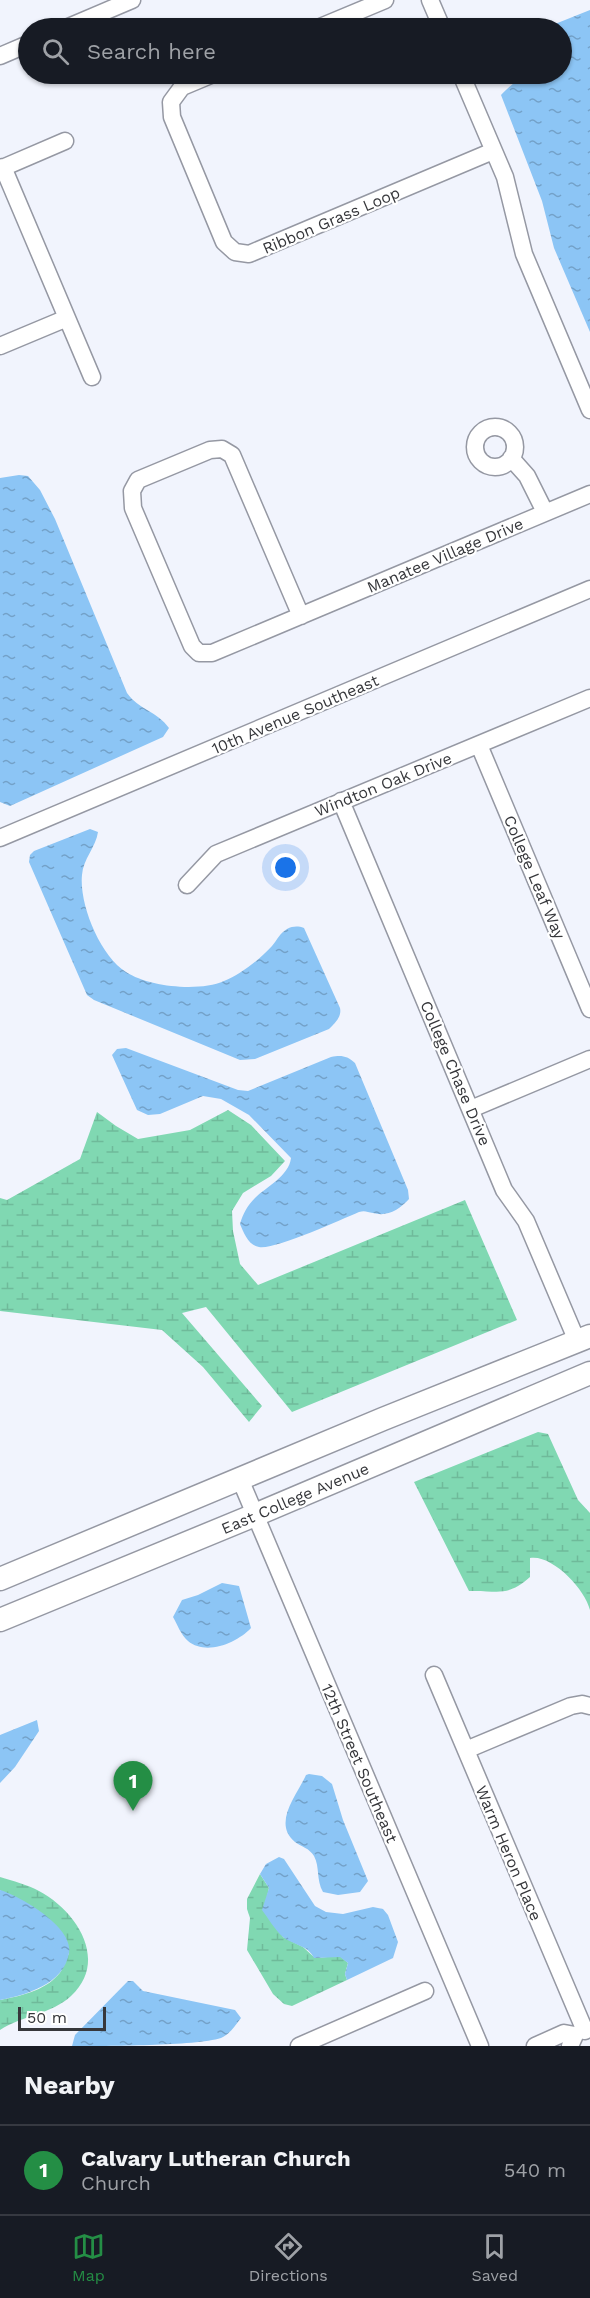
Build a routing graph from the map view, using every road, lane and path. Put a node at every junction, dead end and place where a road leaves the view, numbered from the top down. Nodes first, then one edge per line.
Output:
1 (132, 0) edge
2 (385, 0) edge
3 (430, 0) edge
4 (90, 18) edge
5 (342, 18) edge
6 (438, 18) edge
7 (18, 48) edge
8 (0, 56) edge
9 (189, 84) edge
10 (465, 84) edge
11 (65, 141) dead end
12 (494, 151) junction
13 (1, 168) edge
14 (67, 318) junction
15 (0, 346) edge
16 (92, 377) dead end
17 (590, 410) edge
18 (511, 458) dead end
19 (590, 494) edge
20 (545, 512) junction
21 (590, 589) edge
22 (301, 616) junction
23 (590, 698) edge
24 (479, 745) junction
25 (341, 801) junction
26 (0, 838) edge
27 (187, 885) dead end
28 (590, 1009) edge
29 (590, 1059) edge
30 (471, 1109) junction
31 (584, 1338) edge
32 (590, 1372) edge
33 (240, 1479) junction
34 (255, 1515) junction
35 (0, 1579) edge
36 (0, 1620) edge
37 (434, 1675) dead end
38 (590, 1706) edge
39 (466, 1750) junction
40 (425, 1991) dead end
41 (580, 2039) edge
42 (299, 2046) edge
43 (480, 2046) edge
44 (535, 2046) edge

1 - 4 street
2 - 5 street
3 - 6 street
7 - 8 street
9 - 12 street, Ribbon Grass Loop
10 - 12 street
11 - 13 street
12 - 17 street
13 - 14 street
14 - 15 street
14 - 16 street
18 - 20 street
19 - 20 street, Manatee Village Drive
20 - 22 street, Manatee Village Drive
21 - 26 street, 10th Avenue Southeast
22 - 22 street, Manatee Village Drive
23 - 24 street, Windton Oak Drive
24 - 25 street, Windton Oak Drive
24 - 28 street, College Leaf Way
25 - 27 street, Windton Oak Drive
25 - 30 street, College Chase Drive
29 - 30 street
30 - 31 street, College Chase Drive
31 - 33 main road
32 - 34 main road, East College Avenue
33 - 34 street, 12th Street Southeast
33 - 35 main road
34 - 36 main road, East College Avenue
34 - 43 street, 12th Street Southeast
37 - 39 street, Warm Heron Place
38 - 39 street
39 - 41 street, Warm Heron Place
40 - 42 street
41 - 44 street

